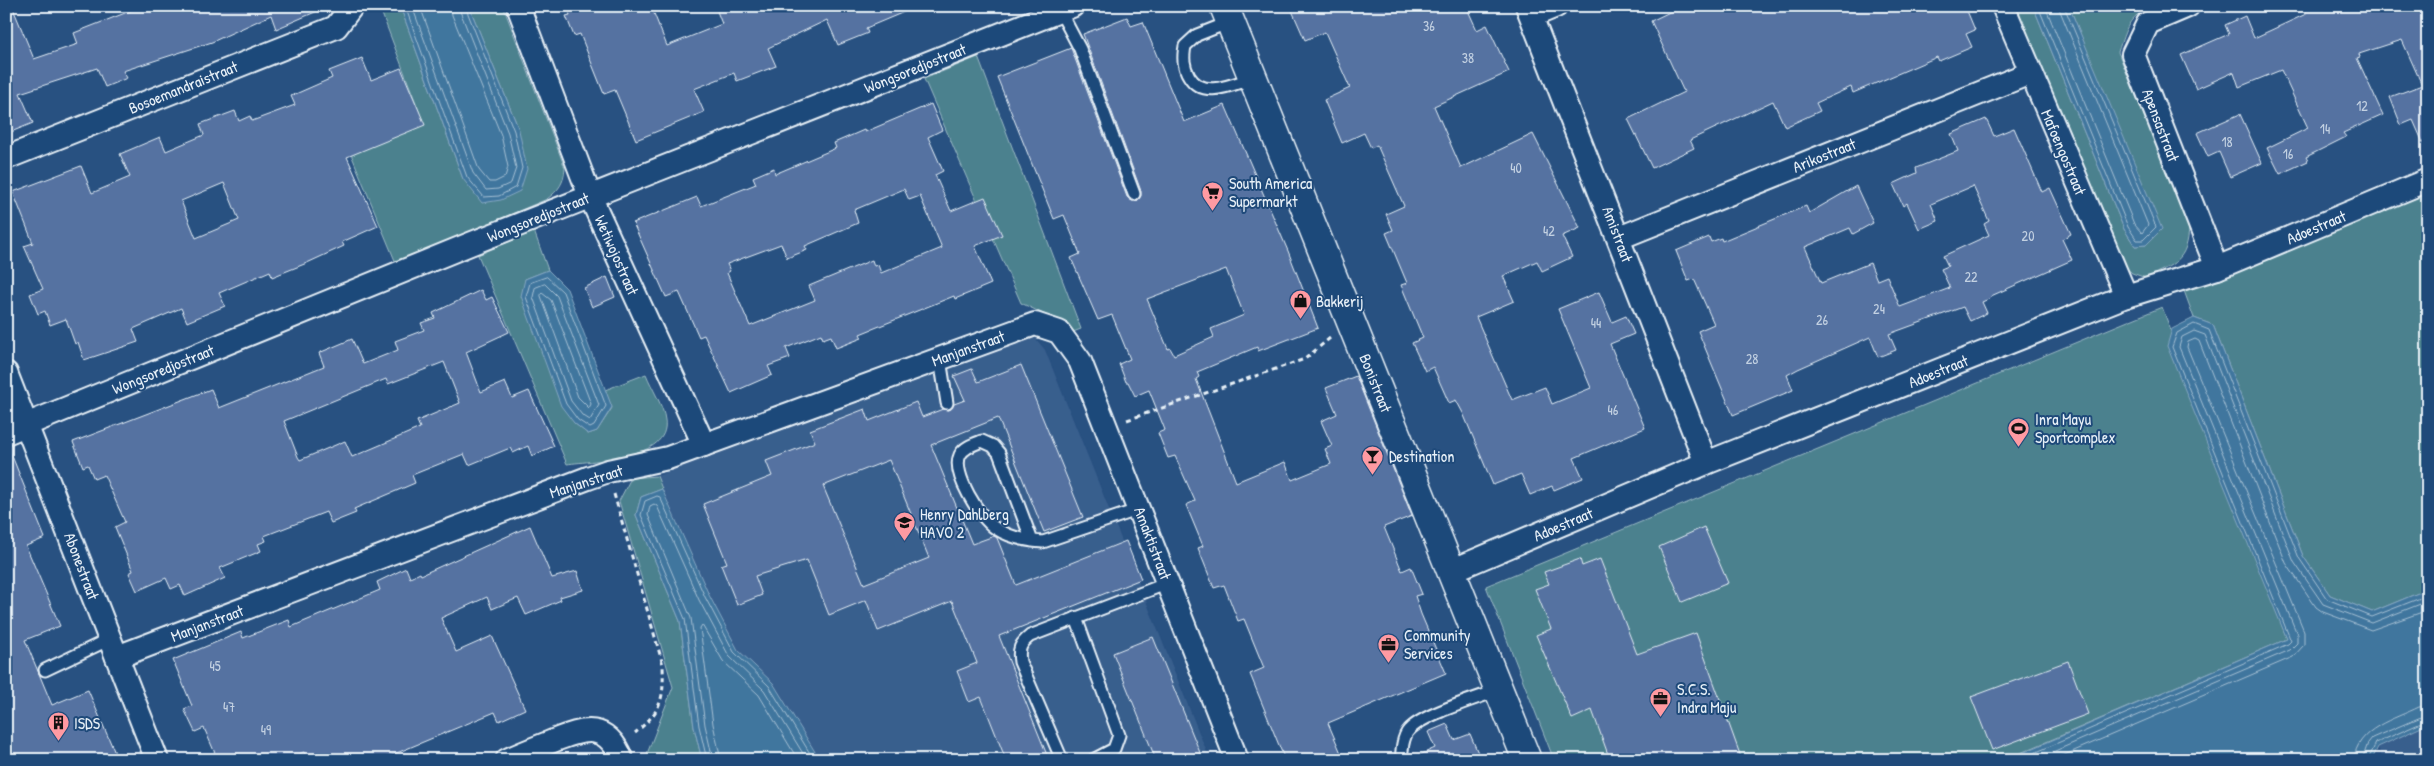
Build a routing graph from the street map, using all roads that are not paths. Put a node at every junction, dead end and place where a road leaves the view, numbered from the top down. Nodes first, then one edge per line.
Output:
1 (352, 6) edge
2 (518, 6) edge
3 (1556, 6) edge
4 (2003, 6) edge
5 (2188, 6) edge
6 (1066, 9) edge
7 (1530, 11) edge
8 (1227, 14) edge
9 (2030, 73) junction
10 (1253, 78) junction
11 (6, 158) edge
12 (2428, 180) edge
13 (1134, 194) dead end
14 (590, 196) junction
15 (1619, 238) junction
16 (2217, 268) junction
17 (2126, 296) junction
18 (1059, 332) joint
19 (940, 359) junction
20 (6, 373) edge
21 (947, 403) dead end
22 (16, 428) edge
23 (704, 445) junction
24 (1706, 463) junction
25 (1140, 510) junction
26 (1032, 541) junction
27 (1451, 571) junction
28 (1168, 583) junction
29 (1076, 618) junction
30 (113, 648) junction
31 (45, 670) dead end
32 (1499, 690) junction
33 (620, 754) edge
34 (157, 760) edge
35 (507, 760) edge
36 (1062, 760) edge
37 (1093, 760) edge
38 (1238, 760) edge
39 (1402, 760) edge
40 (1527, 760) edge

1 - 11 street, Bosoemandraistraat
2 - 14 street, Wetiwojostraat
3 - 7 street
4 - 9 street, Mafoengostraat
5 - 16 street, Apensastraat
6 - 13 lane
6 - 14 street, Wongsoredjostraat
7 - 15 street, Amistraat
8 - 10 street, Bonistraat
8 - 10 lane
9 - 15 street, Arikostraat
9 - 17 street, Mafoengostraat
10 - 27 street, Bonistraat
12 - 16 street, Adoestraat
14 - 22 street, Wongsoredjostraat
14 - 23 street, Wetiwojostraat
15 - 24 street, Amistraat
16 - 17 street, Adoestraat
17 - 24 street, Adoestraat
18 - 19 street, Manjanstraat
18 - 25 street, Amaktistraat
19 - 21 lane
19 - 23 street, Manjanstraat
20 - 22 street, Abonestraat
22 - 30 street, Abonestraat
23 - 30 street, Manjanstraat
24 - 27 street, Adoestraat
25 - 26 lane
25 - 28 street, Amaktistraat
26 - 26 lane
27 - 32 street, Bonistraat
28 - 29 lane
28 - 38 street, Amaktistraat
29 - 36 lane
29 - 37 lane
30 - 31 lane
30 - 34 street, Abonestraat
32 - 39 lane
32 - 40 street, Bonistraat
33 - 35 street

